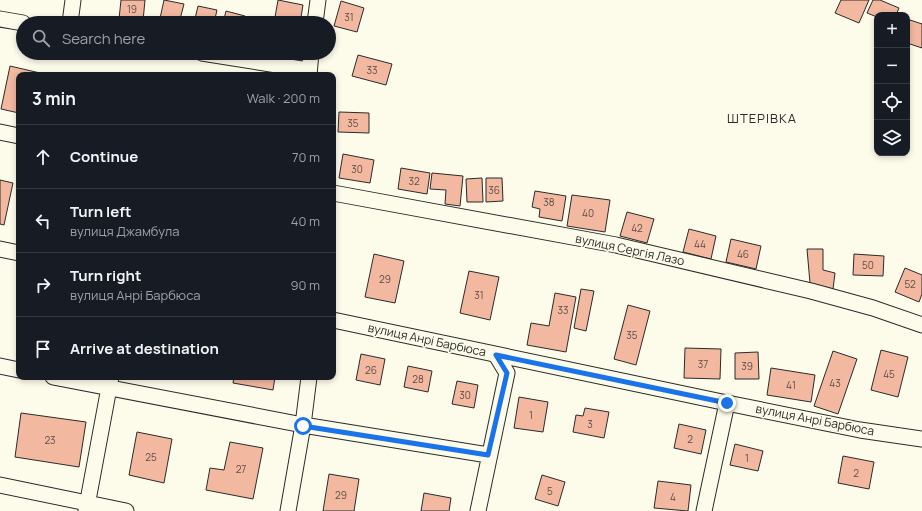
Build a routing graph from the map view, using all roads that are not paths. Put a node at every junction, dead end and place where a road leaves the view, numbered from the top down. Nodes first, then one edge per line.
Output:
1 (73, 0) edge
2 (318, 0) edge
3 (71, 16) edge
4 (316, 16) edge
5 (0, 19) edge
6 (16, 22) edge
7 (241, 60) edge
8 (309, 60) edge
9 (308, 72) edge
10 (0, 132) edge
11 (16, 135) edge
12 (336, 194) edge
13 (0, 249) edge
14 (16, 252) edge
15 (336, 321) edge
16 (922, 325) edge
17 (496, 355) junction
18 (0, 366) edge
19 (16, 369) edge
20 (82, 380) edge
21 (308, 380) edge
22 (110, 383) edge
23 (727, 403) junction
24 (303, 426) junction
25 (922, 439) edge
26 (488, 455) junction
27 (0, 485) edge
28 (86, 508) edge
29 (126, 511) edge
30 (288, 511) edge
31 (478, 511) edge
32 (704, 511) edge

1 - 3 street
2 - 4 street
5 - 6 street
7 - 9 street
8 - 9 street
10 - 11 street
12 - 16 street, вулиця Сергія Лазо
13 - 14 street
15 - 17 street, вулиця Анрі Барбюса
17 - 23 street, вулиця Анрі Барбюса
17 - 26 street
18 - 19 street
20 - 22 street
21 - 24 street
22 - 24 street
22 - 28 street
23 - 25 street, вулиця Анрі Барбюса
23 - 32 street
24 - 26 street
24 - 30 street
26 - 31 street
27 - 28 street
28 - 29 street

